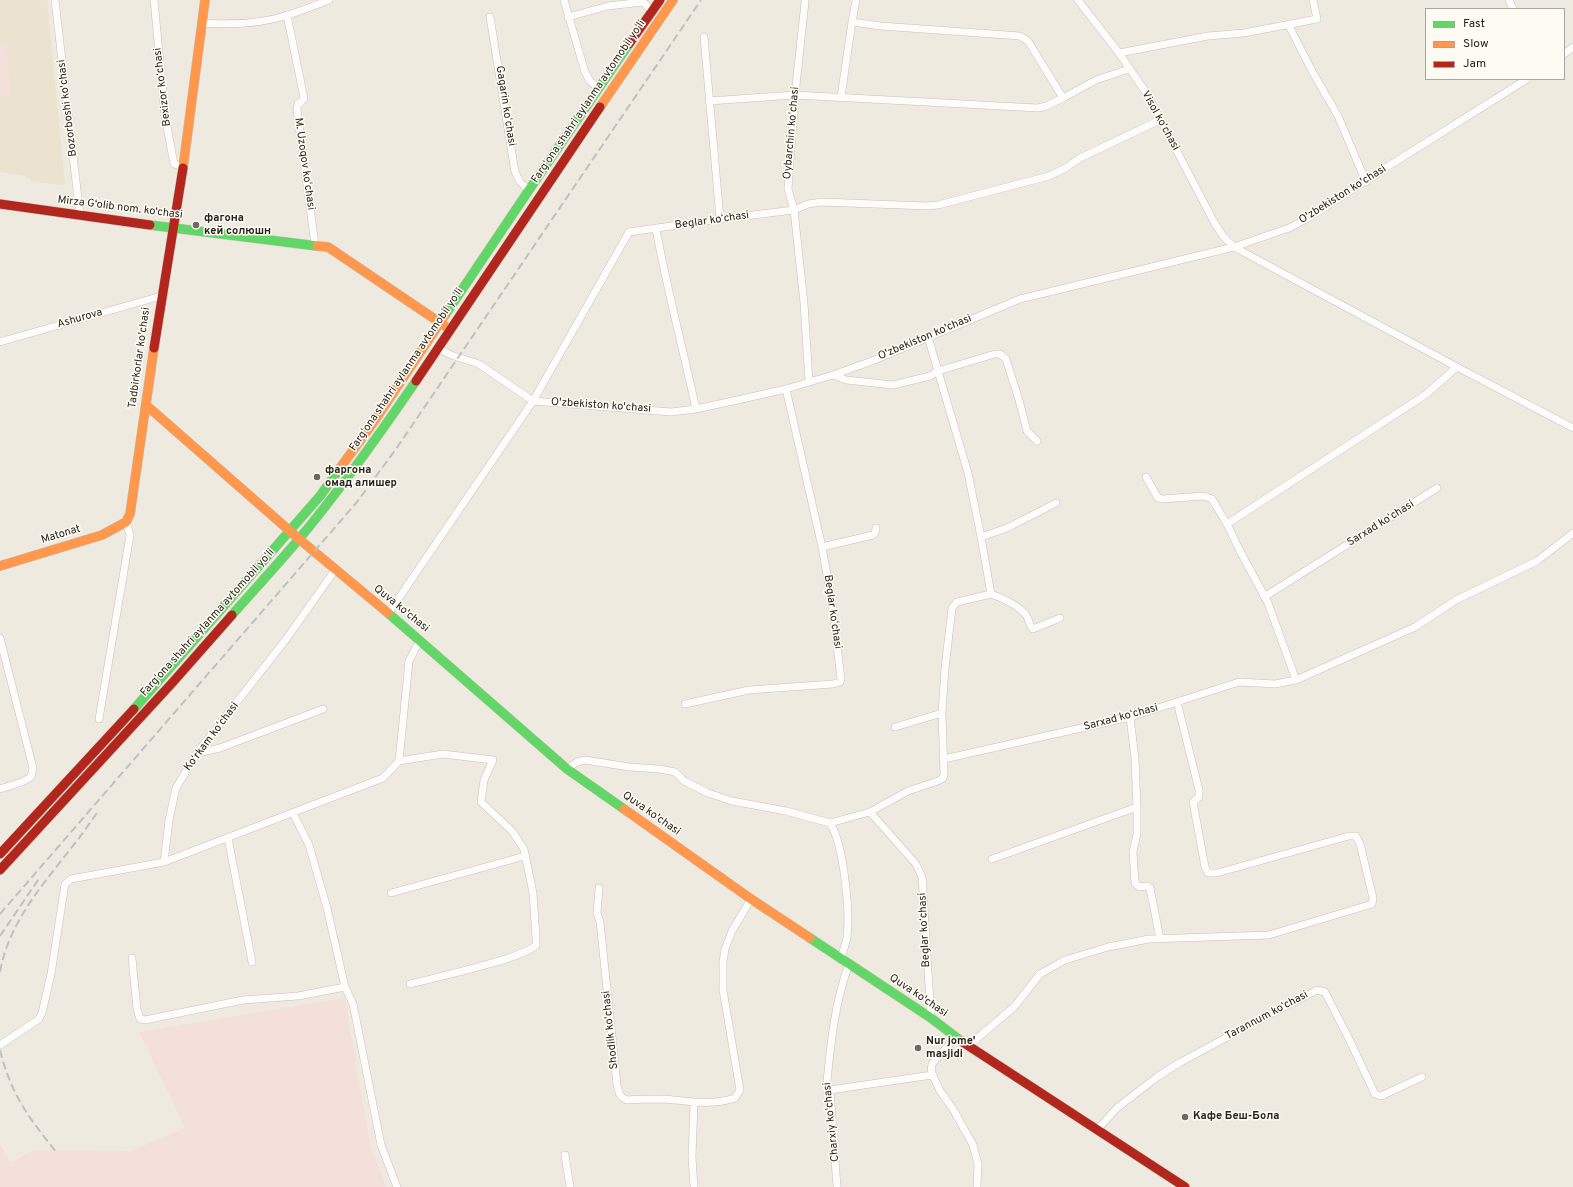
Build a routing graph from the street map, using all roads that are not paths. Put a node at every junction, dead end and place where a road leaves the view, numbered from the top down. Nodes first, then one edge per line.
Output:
1 (55, 0) edge
2 (154, 0) edge
3 (205, 0) edge
4 (330, 0) edge
5 (564, 0) edge
6 (660, 0) edge
7 (673, 0) edge
8 (856, 0) edge
9 (1313, 0) edge
10 (643, 1) edge
11 (1080, 1) edge
12 (805, 2) dead end
13 (607, 3) edge
14 (652, 11) junction
15 (287, 15) junction
16 (490, 17) dead end
17 (568, 17) junction
18 (852, 22) junction
19 (202, 23) junction
20 (1288, 24) junction
21 (704, 37) dead end
22 (1573, 47) edge
23 (1119, 53) junction
24 (1565, 53) edge
25 (1129, 69) junction
26 (1525, 80) edge
27 (599, 89) junction
28 (795, 95) junction
29 (841, 97) junction
30 (1063, 98) junction
31 (709, 101) junction
32 (1160, 120) junction
33 (183, 167) junction
34 (1366, 182) junction
35 (529, 190) junction
36 (0, 204) edge
37 (794, 210) junction
38 (80, 216) junction
39 (720, 219) junction
40 (174, 227) junction
41 (656, 229) junction
42 (315, 245) junction
43 (1234, 247) junction
44 (161, 296) junction
45 (440, 322) junction
46 (450, 330) junction
47 (928, 337) junction
48 (0, 342) edge
49 (438, 348) junction
50 (1457, 367) junction
51 (938, 371) junction
52 (833, 375) junction
53 (809, 382) junction
54 (786, 389) junction
55 (533, 401) junction
56 (146, 405) junction
57 (696, 409) junction
58 (1573, 428) edge
59 (1038, 441) dead end
60 (1146, 477) dead end
61 (1437, 488) dead end
62 (1056, 503) dead end
63 (126, 522) junction
64 (1227, 524) junction
65 (876, 528) dead end
66 (290, 531) junction
67 (1573, 533) edge
68 (981, 537) junction
69 (299, 539) junction
70 (822, 548) junction
71 (0, 566) edge
72 (336, 570) junction
73 (990, 594) junction
74 (1264, 598) junction
75 (388, 614) junction
76 (1060, 618) dead end
77 (0, 638) edge
78 (420, 640) junction
79 (1296, 680) junction
80 (1177, 702) junction
81 (685, 704) dead end
82 (323, 708) dead end
83 (942, 713) junction
84 (1130, 717) junction
85 (99, 718) dead end
86 (895, 727) dead end
87 (92, 753) junction
88 (197, 753) junction
89 (944, 759) junction
90 (100, 761) junction
91 (399, 761) junction
92 (567, 769) junction
93 (0, 789) edge
94 (1137, 807) junction
95 (870, 812) junction
96 (293, 813) junction
97 (830, 823) junction
98 (228, 838) junction
99 (0, 854) edge
100 (525, 856) junction
101 (992, 859) dead end
102 (164, 862) junction
103 (0, 870) edge
104 (599, 888) dead end
105 (391, 893) dead end
106 (751, 899) junction
107 (1160, 939) junction
108 (132, 958) dead end
109 (841, 958) junction
110 (252, 962) dead end
111 (849, 964) junction
112 (410, 984) dead end
113 (345, 987) junction
114 (931, 1018) junction
115 (956, 1037) junction
116 (0, 1045) edge
117 (968, 1046) junction
118 (932, 1075) junction
119 (1422, 1077) dead end
120 (830, 1090) junction
121 (694, 1103) junction
122 (1097, 1130) junction
123 (565, 1155) dead end
124 (397, 1187) edge
125 (570, 1187) edge
126 (694, 1187) edge
127 (837, 1187) edge
128 (977, 1187) edge
129 (1185, 1187) edge

1 - 38 street, Bozorboshi ko'chasi
2 - 33 street, Bexizor koʻchasi
3 - 19 main road, Tadbirkorlar ko'chasi
4 - 15 street
5 - 17 street
6 - 14 main road, Fargʻona shahri aylanma avtomobil yoʻli
7 - 46 main road, Fargʻona shahri aylanma avtomobil yoʻli
8 - 18 street
9 - 20 street
10 - 13 street
10 - 14 street
11 - 23 street, Visol koʻchasi
12 - 28 street, Oybarchin koʻchasi
13 - 17 street
14 - 27 main road, Fargʻona shahri aylanma avtomobil yoʻli
15 - 19 street
15 - 42 street, M. Uzoqov koʻchasi
16 - 35 street, Gagarin koʻchasi
17 - 27 street
18 - 29 street
18 - 30 street
19 - 33 main road, Tadbirkorlar ko'chasi
20 - 23 street
20 - 34 street
21 - 31 street
22 - 24 street
23 - 25 street, Visol koʻchasi
25 - 30 street
25 - 32 street, Visol koʻchasi
26 - 34 street, O'zbekiston ko'chasi
27 - 35 main road, Fargʻona shahri aylanma avtomobil yoʻli
28 - 29 street
28 - 31 street
28 - 37 street, Oybarchin koʻchasi
29 - 30 street
31 - 39 street
32 - 37 street, Beglar koʻchasi
32 - 43 street, Visol koʻchasi
33 - 40 main road, Tadbirkorlar ko'chasi
34 - 43 street, O'zbekiston ko'chasi
35 - 45 main road, Fargʻona shahri aylanma avtomobil yoʻli
36 - 38 main road, Mirza G‘olib nom. ko‘chasi
37 - 39 street, Beglar koʻchasi
37 - 53 street, Oybarchin koʻchasi
38 - 40 main road, Mirza G‘olib nom. ko‘chasi
39 - 41 street, Beglar koʻchasi
40 - 42 main road, Mirza G‘olib nom. ko‘chasi
40 - 44 main road, Tadbirkorlar ko'chasi
41 - 55 street, Beglar koʻchasi
41 - 57 street
42 - 45 main road, Mirza G‘olib nom. ko‘chasi
43 - 47 street, O'zbekiston ko'chasi
43 - 50 street, Visol koʻchasi
44 - 48 street, Ashurova
44 - 56 main road, Tadbirkorlar ko'chasi
45 - 46 main road, Mirza G‘olib nom. ko‘chasi
45 - 66 main road, Fargʻona shahri aylanma avtomobil yoʻli
46 - 49 main road, Fargʻona shahri aylanma avtomobil yoʻli
47 - 51 street
47 - 52 street, O'zbekiston ko'chasi
49 - 55 street
49 - 69 main road, Fargʻona shahri aylanma avtomobil yoʻli
50 - 58 street, Visol koʻchasi
50 - 64 street
51 - 52 street
51 - 59 street
51 - 68 street
52 - 53 street, O'zbekiston ko'chasi
53 - 54 street, O'zbekiston ko'chasi
54 - 57 street, O'zbekiston ko'chasi
54 - 70 street, Beglar koʻchasi
55 - 57 street, O'zbekiston ko'chasi
55 - 75 street
56 - 63 main road, Tadbirkorlar ko'chasi
56 - 66 main road, Quva ko'chasi
60 - 64 street
61 - 74 street, Sarxad koʻchasi
62 - 68 street
63 - 71 main road, Matonat
63 - 85 street, Tadbirkorlar ko'chasi
64 - 74 street
65 - 70 street
66 - 69 main road, Quva ko'chasi
66 - 87 main road, Fargʻona shahri aylanma avtomobil yoʻli
67 - 79 street, Sarxad koʻchasi
68 - 73 street
69 - 72 main road, Quva ko'chasi
69 - 90 main road, Fargʻona shahri aylanma avtomobil yoʻli
70 - 81 street, Beglar koʻchasi
72 - 75 main road, Quva ko'chasi
72 - 88 street, Koʻrkam koʻchasi
73 - 76 street
73 - 83 street
74 - 79 street
75 - 78 main road, Quva ko'chasi
77 - 93 street
78 - 91 street
78 - 92 main road, Quva ko'chasi
79 - 80 street, Sarxad koʻchasi
80 - 84 street, Sarxad koʻchasi
80 - 107 street
82 - 88 street
83 - 86 street
83 - 89 street
84 - 89 street, Sarxad koʻchasi
84 - 94 street
87 - 90 main road
87 - 99 main road, Fargʻona shahri aylanma avtomobil yoʻli
88 - 102 street, Koʻrkam koʻchasi
89 - 95 street
90 - 103 main road, Fargʻona shahri aylanma avtomobil yoʻli
91 - 96 street
91 - 100 street
92 - 97 street
92 - 106 main road, Quva ko'chasi
94 - 101 street
94 - 107 street
95 - 97 street
95 - 114 street, Beglar koʻchasi
96 - 98 street
96 - 113 street
97 - 109 street
98 - 102 street
98 - 110 street
100 - 105 street
100 - 112 street
102 - 116 street
104 - 121 street, Shodlik koʻchasi
106 - 109 main road, Quva ko'chasi
106 - 121 street, Shodlik koʻchasi
107 - 117 street
108 - 113 street
109 - 111 main road, Quva ko'chasi
111 - 114 main road, Quva ko'chasi
111 - 120 street, Charxiy koʻchasi
113 - 124 street
114 - 115 main road, Quva ko'chasi
115 - 117 main road, Quva ko'chasi
115 - 118 street
117 - 122 main road, Quva ko'chasi
118 - 120 street
118 - 128 street
119 - 122 street, Tarannum koʻchasi
120 - 127 street, Charxiy koʻchasi
121 - 126 street
122 - 129 main road, Quva ko'chasi
123 - 125 street

